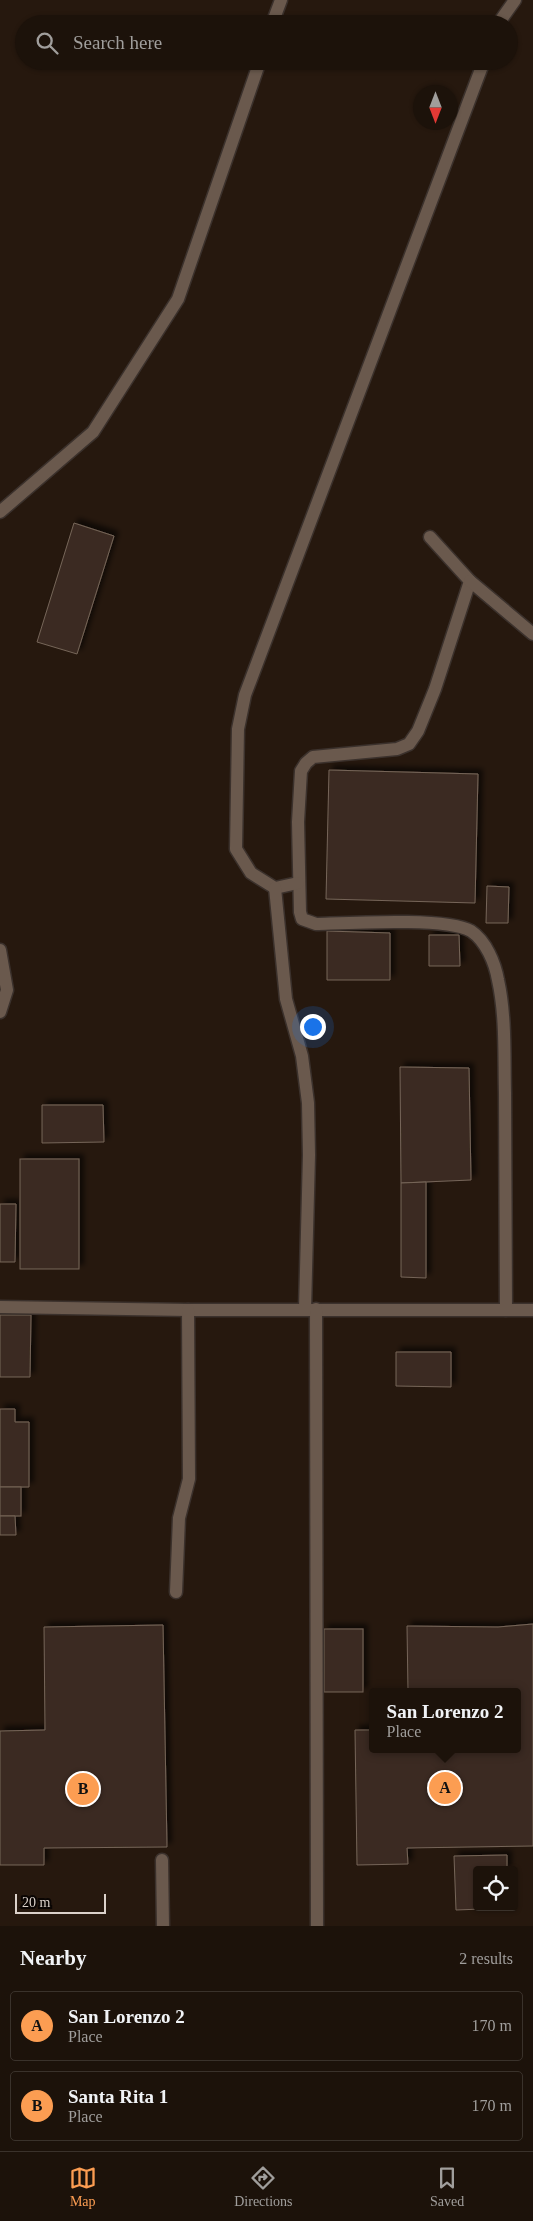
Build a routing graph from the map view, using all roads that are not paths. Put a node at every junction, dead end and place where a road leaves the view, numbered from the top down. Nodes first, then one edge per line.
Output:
1 (281, 0) edge
2 (515, 0) edge
3 (275, 15) edge
4 (504, 15) edge
5 (257, 70) edge
6 (481, 70) edge
7 (0, 512) edge
8 (430, 537) dead end
9 (470, 581) junction
10 (533, 634) edge
11 (298, 883) junction
12 (275, 888) junction
13 (0, 950) edge
14 (0, 1012) edge
15 (0, 1307) edge
16 (311, 1309) junction
17 (188, 1310) junction
18 (506, 1310) junction
19 (533, 1310) edge
20 (176, 1592) dead end
21 (162, 1860) dead end
22 (163, 1926) edge
23 (317, 1926) edge

1 - 3 street
2 - 4 street
5 - 7 street
6 - 12 street
8 - 9 street
9 - 10 street
9 - 11 street
11 - 12 street
11 - 18 street
12 - 16 street
13 - 14 street
15 - 17 street
16 - 17 street
16 - 18 street
16 - 23 street
17 - 20 street
18 - 19 street
21 - 22 street

